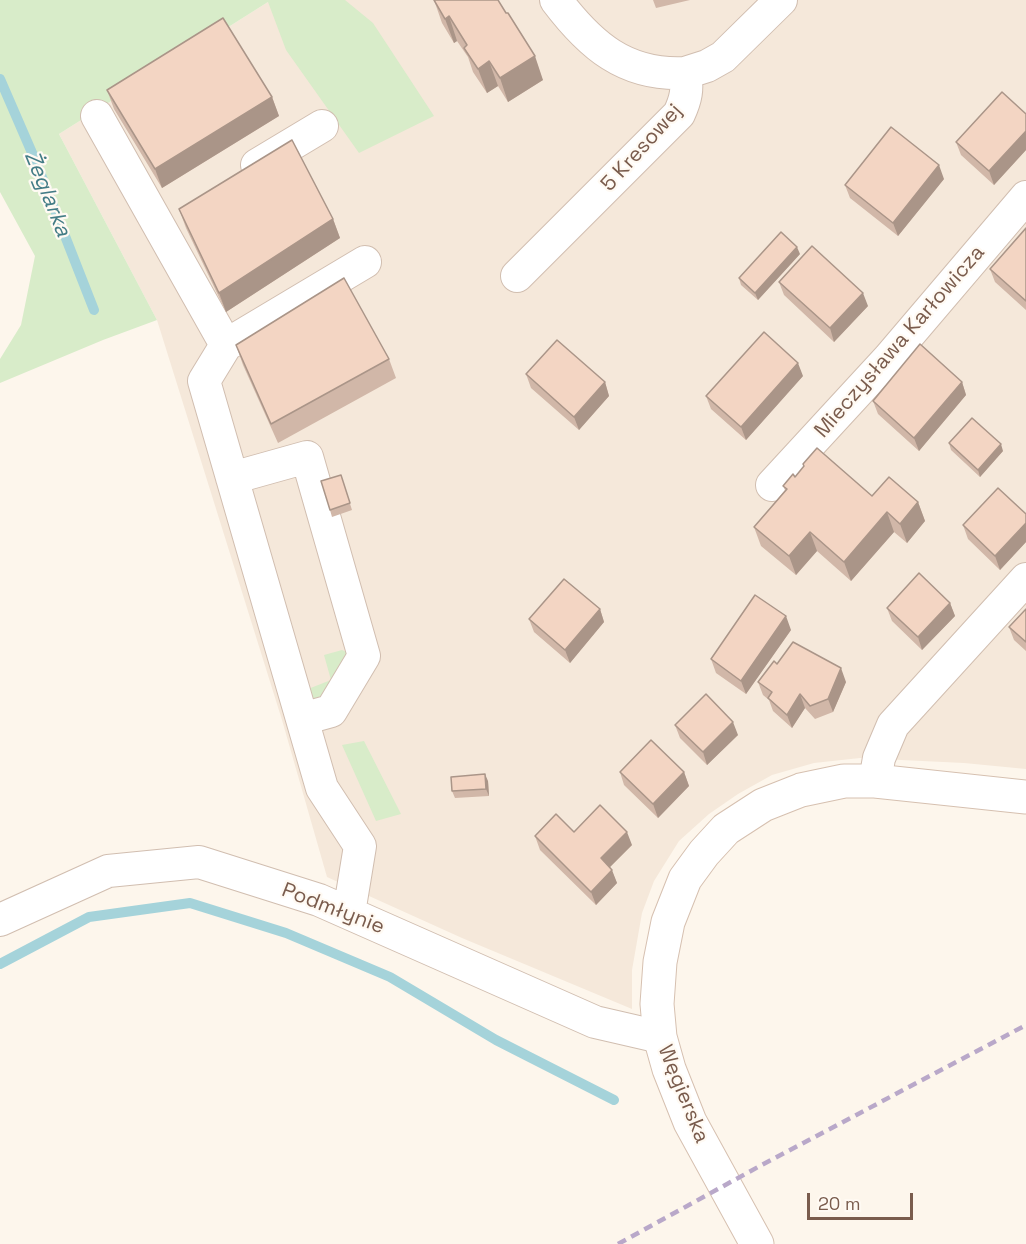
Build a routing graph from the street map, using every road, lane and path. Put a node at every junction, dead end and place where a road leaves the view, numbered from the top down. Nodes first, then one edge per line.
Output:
1 (556, 0) edge
2 (781, 0) edge
3 (685, 73) junction
4 (97, 116) dead end
5 (322, 126) dead end
6 (230, 180) edge
7 (1026, 197) edge
8 (365, 262) dead end
9 (517, 276) dead end
10 (226, 345) junction
11 (232, 478) junction
12 (772, 485) dead end
13 (1026, 579) edge
14 (302, 719) junction
15 (875, 781) junction
16 (1026, 797) edge
17 (349, 913) junction
18 (0, 920) edge
19 (660, 1037) junction
20 (757, 1244) edge

1 - 3 street
2 - 3 street, 5 Kresowej
3 - 9 street, 5 Kresowej
4 - 10 street
5 - 6 street
7 - 12 street, Mieczysława Karłowicza
8 - 10 street
10 - 11 street
11 - 14 street
11 - 14 street
13 - 15 street
14 - 17 street
15 - 16 main road, Węgierska
15 - 19 main road, Węgierska
17 - 18 street, Podmłynie
17 - 19 street, Podmłynie
19 - 20 main road, Węgierska

